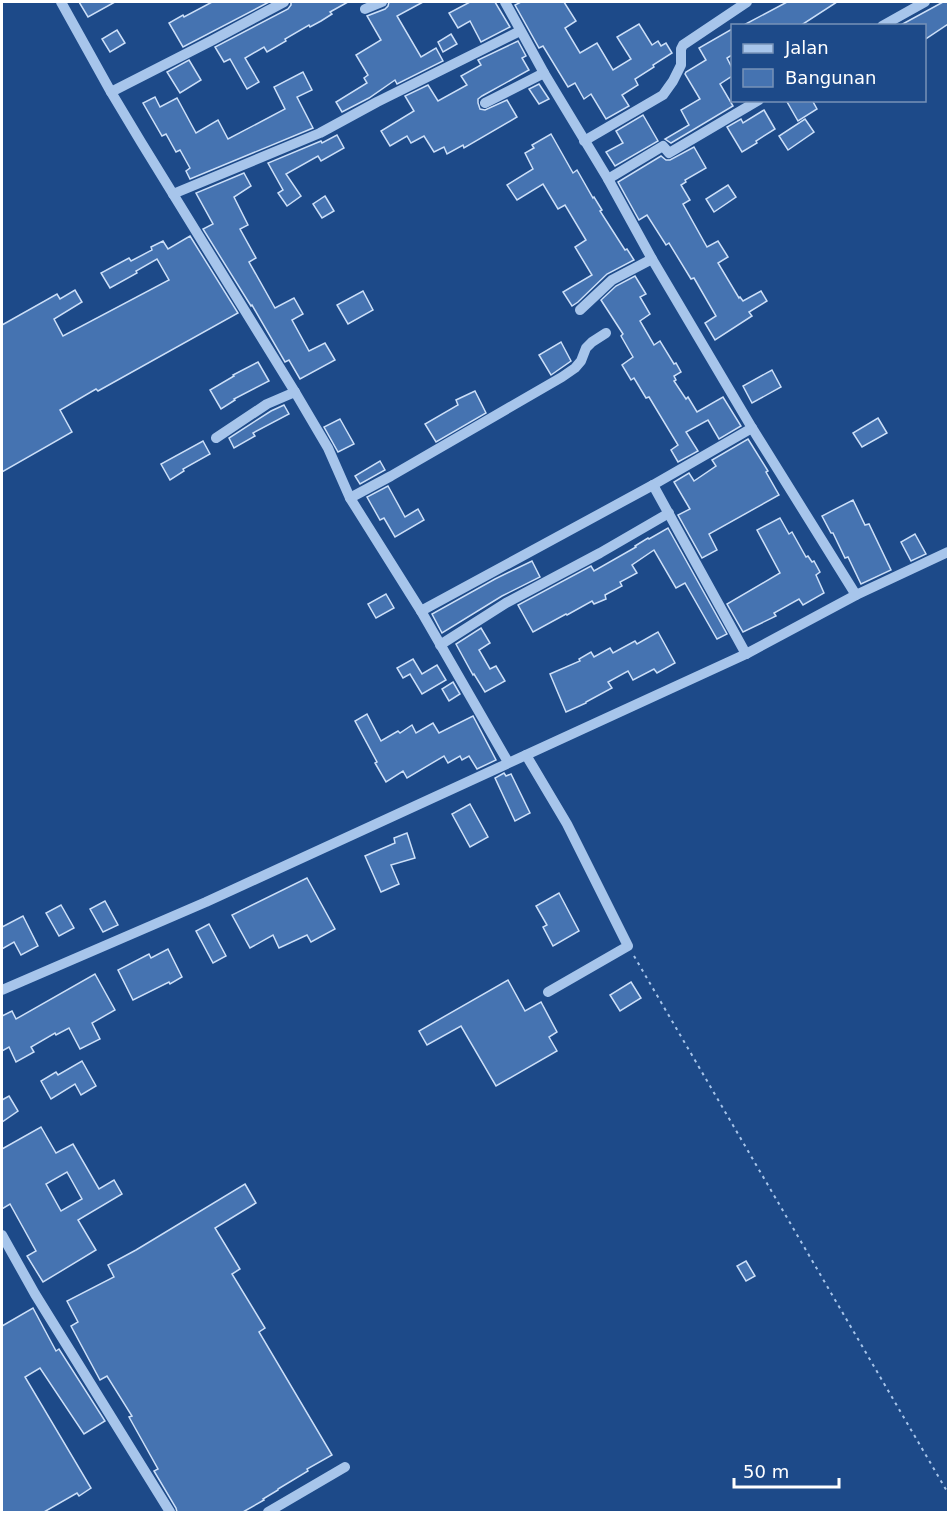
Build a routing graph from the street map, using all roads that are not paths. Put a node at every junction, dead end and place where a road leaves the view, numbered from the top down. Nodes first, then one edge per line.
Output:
1 (63, 2) edge
2 (284, 2) edge
3 (382, 2) edge
4 (507, 2) edge
5 (747, 2) edge
6 (925, 2) edge
7 (365, 9) dead end
8 (886, 24) edge
9 (520, 31) junction
10 (544, 73) junction
11 (111, 92) junction
12 (756, 102) edge
13 (485, 103) dead end
14 (584, 141) junction
15 (608, 179) junction
16 (173, 194) junction
17 (652, 259) junction
18 (580, 310) dead end
19 (606, 333) dead end
20 (295, 392) junction
21 (752, 428) junction
22 (216, 438) dead end
23 (653, 485) junction
24 (350, 498) junction
25 (669, 513) junction
26 (948, 552) edge
27 (856, 595) junction
28 (421, 611) junction
29 (440, 645) junction
30 (746, 654) junction
31 (526, 755) junction
32 (508, 762) junction
33 (2, 990) edge
34 (548, 992) dead end
35 (2, 1235) edge
36 (345, 1467) dead end
37 (170, 1512) edge
38 (268, 1512) edge

1 - 11 street
2 - 11 street
3 - 7 street
4 - 9 street
5 - 14 street
6 - 8 street
9 - 10 street
9 - 16 street
10 - 13 street
10 - 14 street
11 - 16 street
12 - 15 street
14 - 15 street
15 - 17 street
16 - 20 street
17 - 18 street
17 - 21 street
19 - 24 street
20 - 22 street
20 - 24 street
21 - 23 street
21 - 27 street
23 - 25 street
23 - 28 street
24 - 28 street
25 - 29 street
25 - 30 street
26 - 27 street
27 - 30 street
28 - 29 street
29 - 32 street
30 - 31 street
31 - 32 street
31 - 34 street
32 - 33 street
35 - 37 street
36 - 38 street

